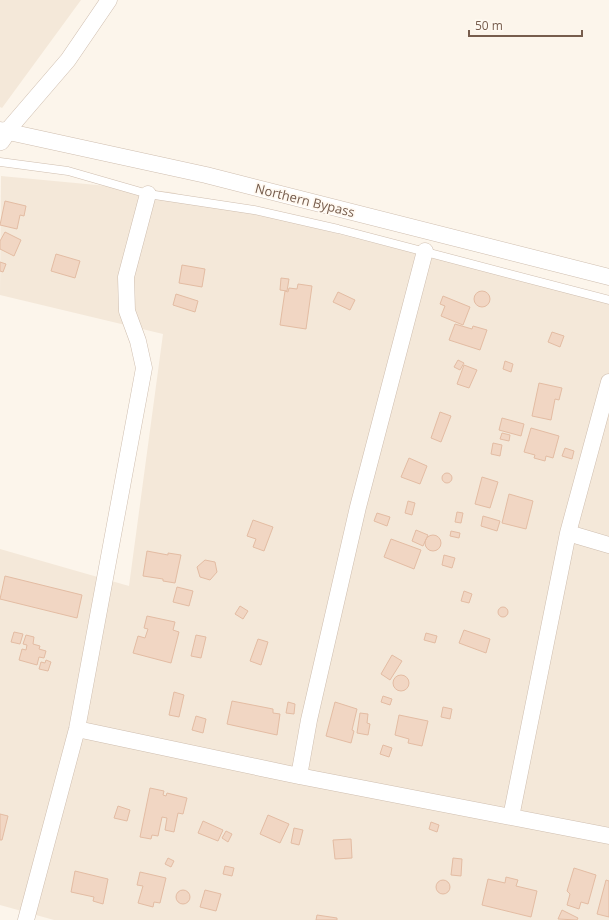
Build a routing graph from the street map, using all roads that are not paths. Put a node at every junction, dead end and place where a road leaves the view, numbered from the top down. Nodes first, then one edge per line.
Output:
1 (109, 0) edge
2 (2, 134) edge
3 (0, 162) edge
4 (148, 194) junction
5 (424, 251) junction
6 (609, 277) edge
7 (609, 300) edge
8 (609, 382) edge
9 (568, 533) junction
10 (609, 546) edge
11 (76, 729) junction
12 (299, 776) junction
13 (511, 817) junction
14 (609, 836) edge
15 (26, 920) edge

1 - 2 street
2 - 6 street, Northern Bypass
3 - 4 lane
4 - 5 lane
4 - 11 street
5 - 7 lane
5 - 12 street
8 - 9 street
9 - 10 street
9 - 13 street
11 - 12 street
11 - 15 street
12 - 13 street
13 - 14 street

